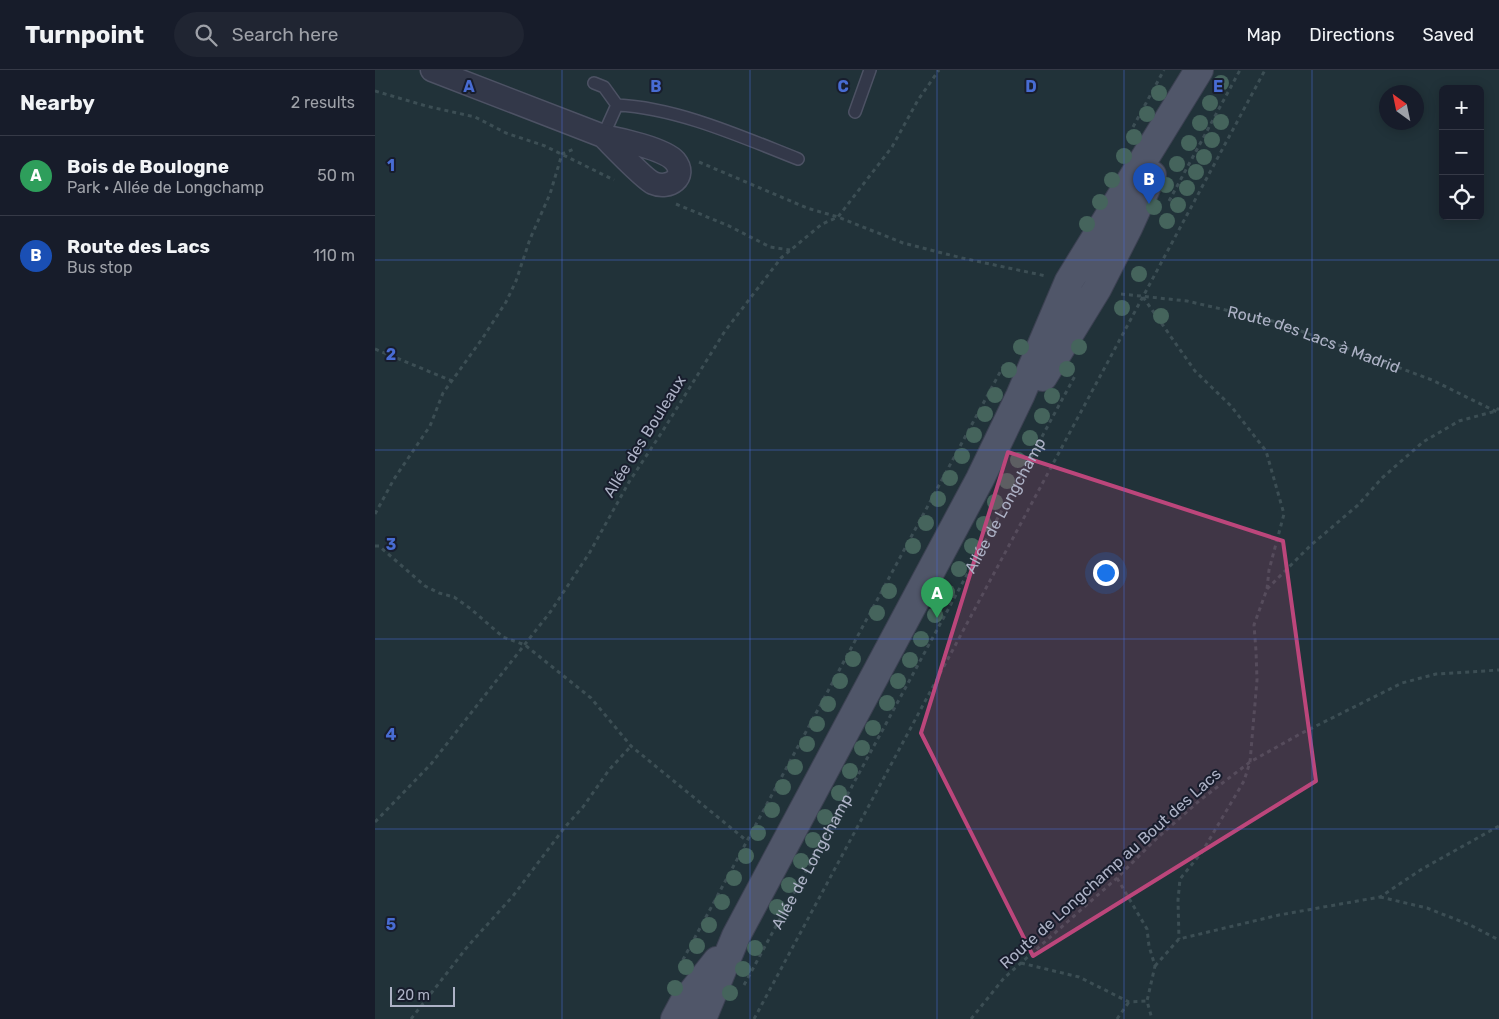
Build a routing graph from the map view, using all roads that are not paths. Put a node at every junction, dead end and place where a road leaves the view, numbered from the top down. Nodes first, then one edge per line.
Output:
1 (432, 70) edge
2 (870, 70) edge
3 (1197, 74) edge
4 (594, 83) dead end
5 (617, 105) junction
6 (855, 112) dead end
7 (603, 136) junction
8 (799, 159) dead end
9 (736, 936) junction
10 (675, 1019) edge
11 (702, 1019) edge

1 - 7 street
2 - 6 lane
3 - 9 main road, Allée de Longchamp
4 - 5 lane
5 - 7 lane
5 - 8 lane
7 - 7 street
9 - 10 main road, Allée de Longchamp
9 - 11 main road, Allée de Longchamp

